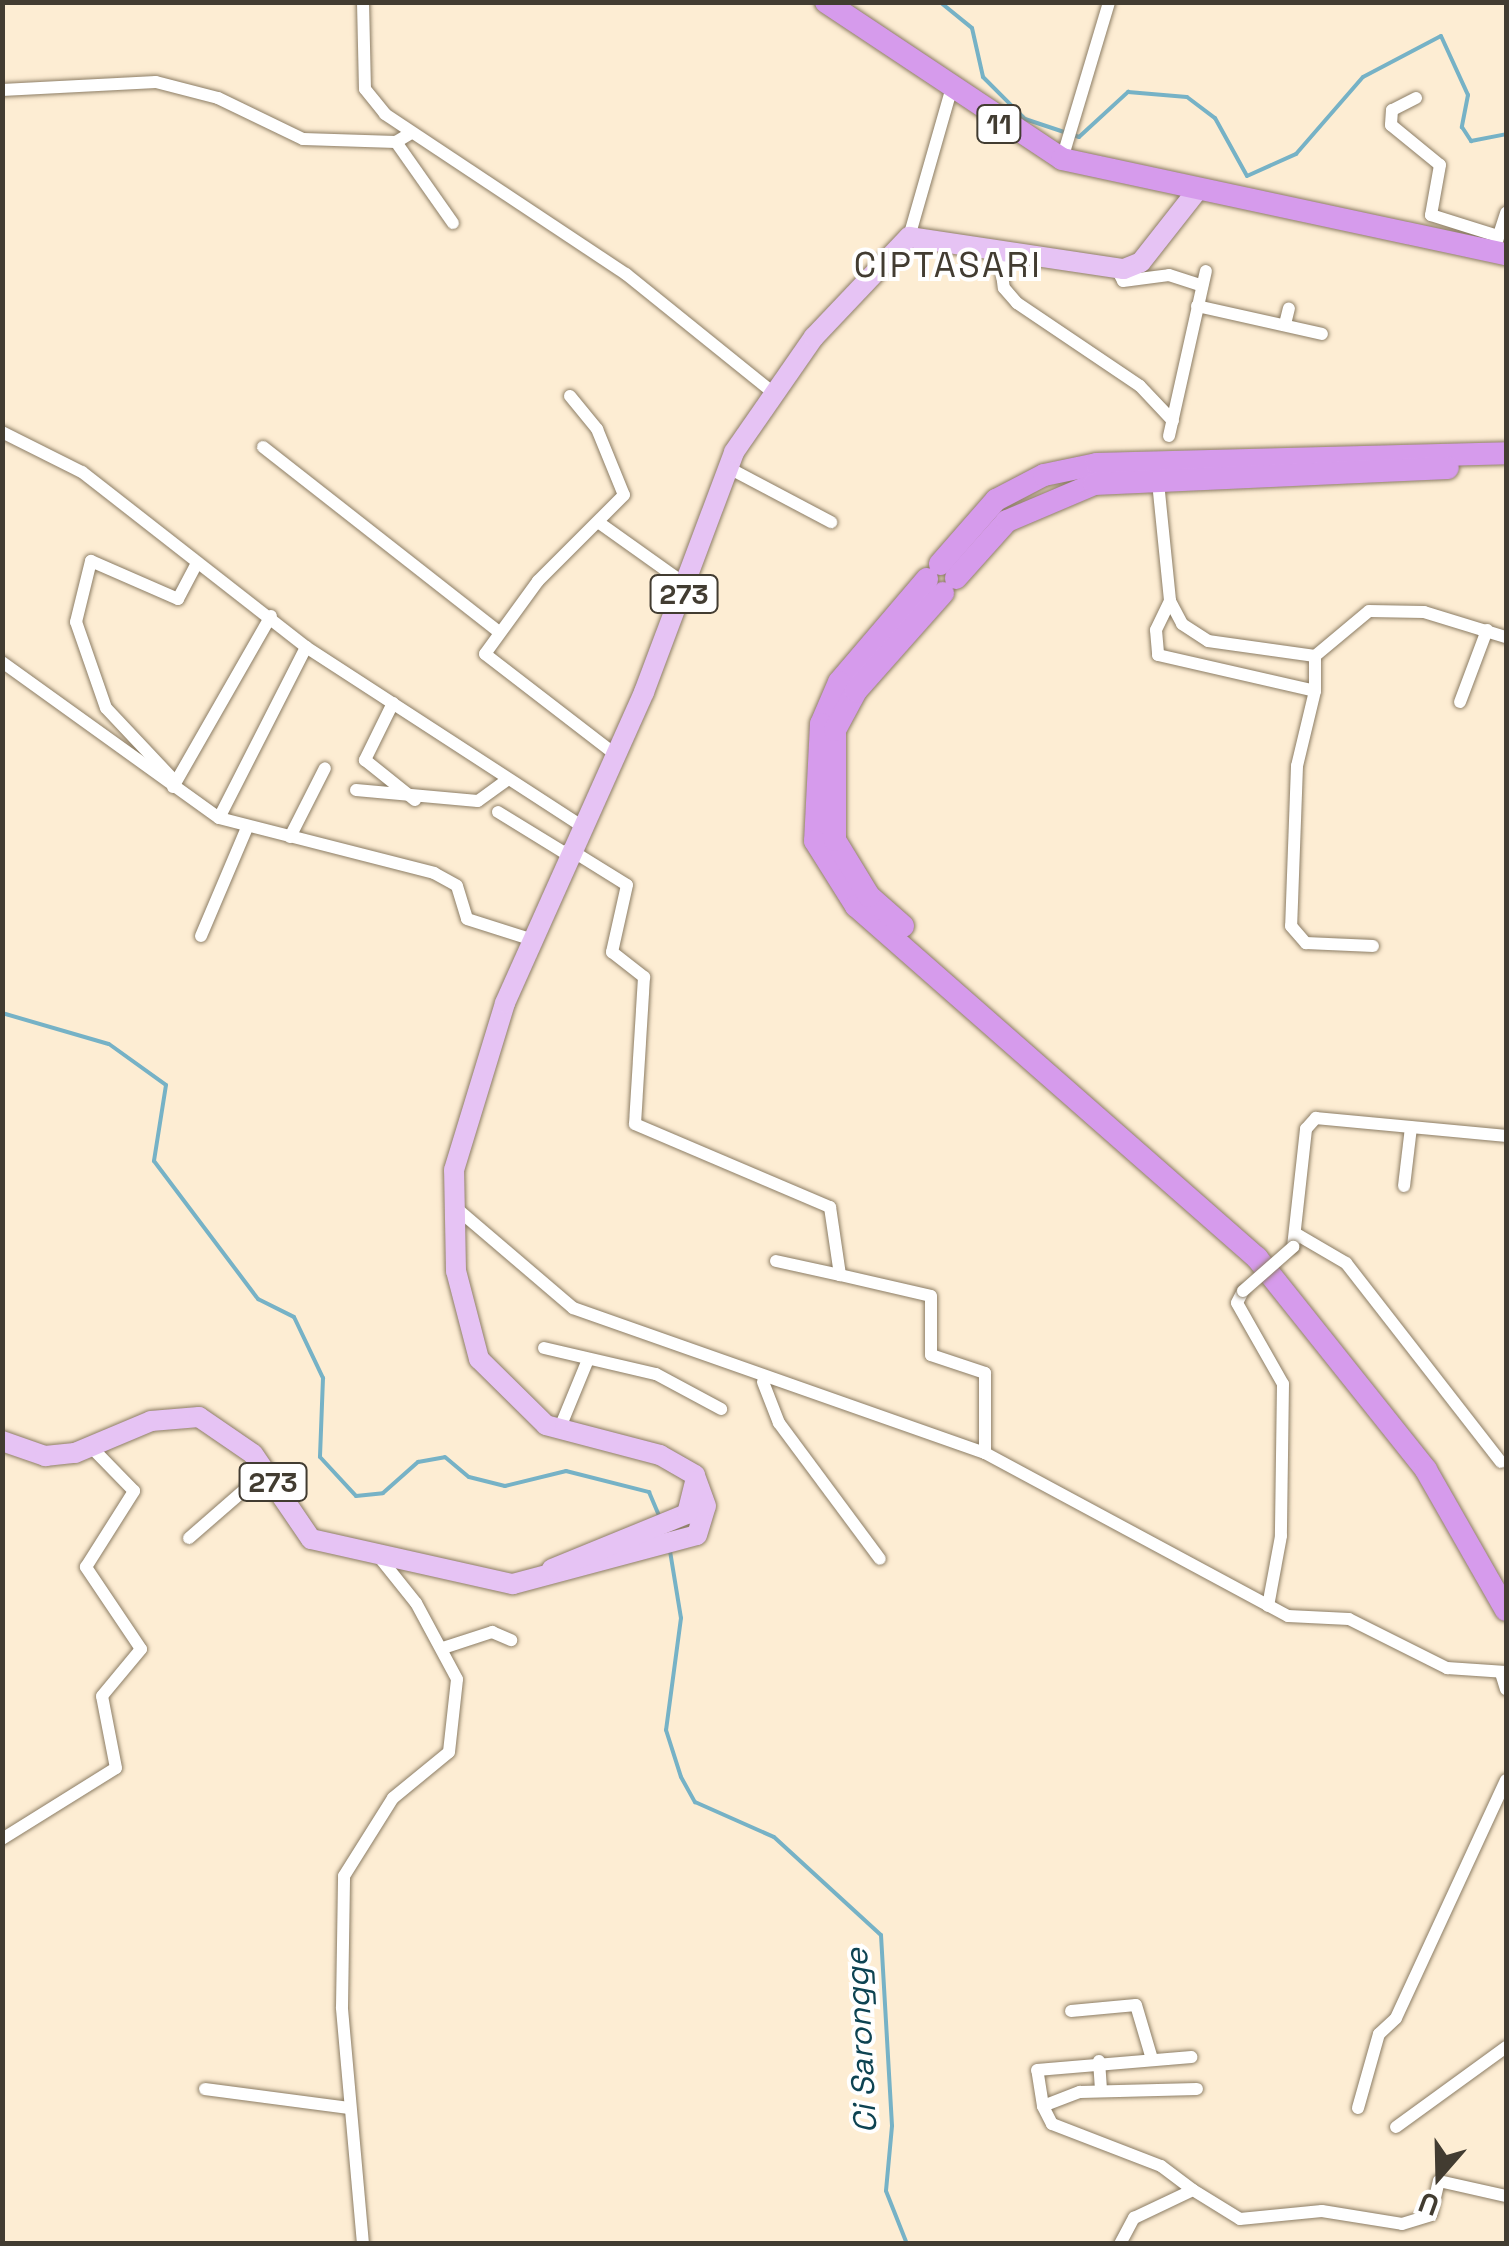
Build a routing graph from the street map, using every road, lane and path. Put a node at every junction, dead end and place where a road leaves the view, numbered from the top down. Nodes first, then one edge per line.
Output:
1 (363, 2) edge
2 (826, 2) edge
3 (1109, 2) edge
4 (2, 90) edge
5 (952, 91) junction
6 (1416, 98) dead end
7 (411, 133) junction
8 (396, 142) junction
9 (1068, 142) junction
10 (1196, 192) junction
11 (1506, 213) edge
12 (454, 223) dead end
13 (908, 237) junction
14 (1499, 247) edge
15 (998, 250) junction
16 (1117, 269) junction
17 (1197, 306) junction
18 (1289, 308) dead end
19 (1286, 324) junction
20 (1322, 334) dead end
21 (770, 390) junction
22 (570, 396) dead end
23 (1172, 421) junction
24 (2, 432) edge
25 (1169, 436) dead end
26 (263, 446) dead end
27 (1506, 453) edge
28 (727, 467) junction
29 (1506, 468) edge
30 (1159, 492) dead end
31 (831, 522) dead end
32 (601, 524) junction
33 (198, 563) junction
34 (942, 579) junction
35 (688, 586) junction
36 (1170, 601) junction
37 (271, 616) junction
38 (1487, 630) junction
39 (498, 632) junction
40 (1506, 637) edge
41 (306, 646) junction
42 (1315, 656) junction
43 (2, 662) edge
44 (1315, 691) junction
45 (1460, 702) dead end
46 (392, 703) junction
47 (616, 755) junction
48 (155, 766) junction
49 (136, 767) junction
50 (325, 768) dead end
51 (507, 780) junction
52 (175, 785) junction
53 (356, 790) dead end
54 (414, 800) junction
55 (498, 812) dead end
56 (219, 818) junction
57 (579, 824) junction
58 (246, 830) junction
59 (290, 837) junction
60 (566, 850) junction
61 (201, 936) dead end
62 (530, 939) junction
63 (1372, 946) dead end
64 (1410, 1128) junction
65 (1506, 1136) edge
66 (1404, 1186) dead end
67 (454, 1206) junction
68 (1296, 1241) junction
69 (776, 1261) dead end
70 (840, 1275) junction
71 (544, 1348) dead end
72 (586, 1362) junction
73 (763, 1382) junction
74 (721, 1410) dead end
75 (559, 1430) junction
76 (2, 1441) edge
77 (93, 1448) junction
78 (985, 1453) junction
79 (1501, 1462) dead end
80 (266, 1471) junction
81 (695, 1475) junction
82 (189, 1538) dead end
83 (374, 1551) junction
84 (880, 1559) dead end
85 (545, 1579) junction
86 (1506, 1589) edge
87 (1268, 1606) junction
88 (1506, 1610) edge
89 (511, 1640) dead end
90 (443, 1648) junction
91 (1504, 1672) edge
92 (1506, 1689) edge
93 (1506, 1780) edge
94 (2, 1838) edge
95 (1070, 2011) dead end
96 (1506, 2046) edge
97 (1191, 2058) dead end
98 (1152, 2059) junction
99 (1099, 2061) junction
100 (205, 2089) dead end
101 (1197, 2089) dead end
102 (1101, 2092) junction
103 (1044, 2106) junction
104 (349, 2108) junction
105 (1358, 2108) dead end
106 (1396, 2127) dead end
107 (1193, 2190) junction
108 (1506, 2196) edge
109 (363, 2244) edge
110 (1120, 2244) edge

1 - 7 street
2 - 5 highway, 11
3 - 9 street
4 - 8 street
5 - 9 highway, 11
5 - 13 street
6 - 14 street
7 - 8 street
7 - 21 street
8 - 12 street
9 - 10 highway, 11
10 - 14 highway, 11
10 - 16 main road
11 - 14 street
13 - 15 main road
13 - 21 main road, 273
15 - 16 main road
15 - 23 street
16 - 17 street
17 - 19 street
17 - 23 street
18 - 19 street
19 - 20 street
21 - 28 main road, 273
22 - 32 street
23 - 25 street
24 - 33 street
26 - 39 street
27 - 34 highway
28 - 31 street
28 - 35 main road, 273
29 - 34 highway
30 - 36 street
32 - 35 street
32 - 39 street
33 - 37 street
33 - 48 street
34 - 86 highway
34 - 88 highway
35 - 47 main road, 273
36 - 42 street
36 - 44 street
37 - 41 street
37 - 52 street
38 - 40 street
38 - 42 street
38 - 45 street
39 - 47 street
41 - 46 street
41 - 56 street
42 - 44 street
43 - 49 street
44 - 63 street
46 - 51 street
46 - 54 street
47 - 57 main road, 273
48 - 49 street
48 - 52 street
49 - 52 street
50 - 59 street
51 - 54 street
51 - 57 street
52 - 56 street
53 - 54 street
55 - 60 street
56 - 58 street
57 - 60 main road, 273
58 - 59 street
58 - 61 street
59 - 62 street
60 - 62 main road, 273
60 - 70 street
62 - 67 main road, 273
64 - 65 street
64 - 66 street
64 - 68 street
67 - 73 street
67 - 75 main road, 273
68 - 79 street
68 - 87 street, bridge
69 - 70 street
70 - 78 street
71 - 72 street
72 - 74 street
72 - 75 street
73 - 78 street
73 - 84 street
75 - 81 main road, 273
76 - 77 main road, 273
77 - 80 main road, 273
77 - 94 street
78 - 87 street
80 - 82 street
80 - 83 main road, 273
81 - 85 main road, 273
81 - 85 main road, 273
83 - 85 main road, 273
83 - 90 street
87 - 91 street
89 - 90 street
90 - 104 street
91 - 92 street
93 - 105 street
95 - 98 street
96 - 106 street
97 - 98 street
98 - 99 street
99 - 102 street
99 - 103 street
100 - 104 street
101 - 102 street
102 - 103 street
103 - 107 street
104 - 109 street
107 - 108 street
107 - 110 street

